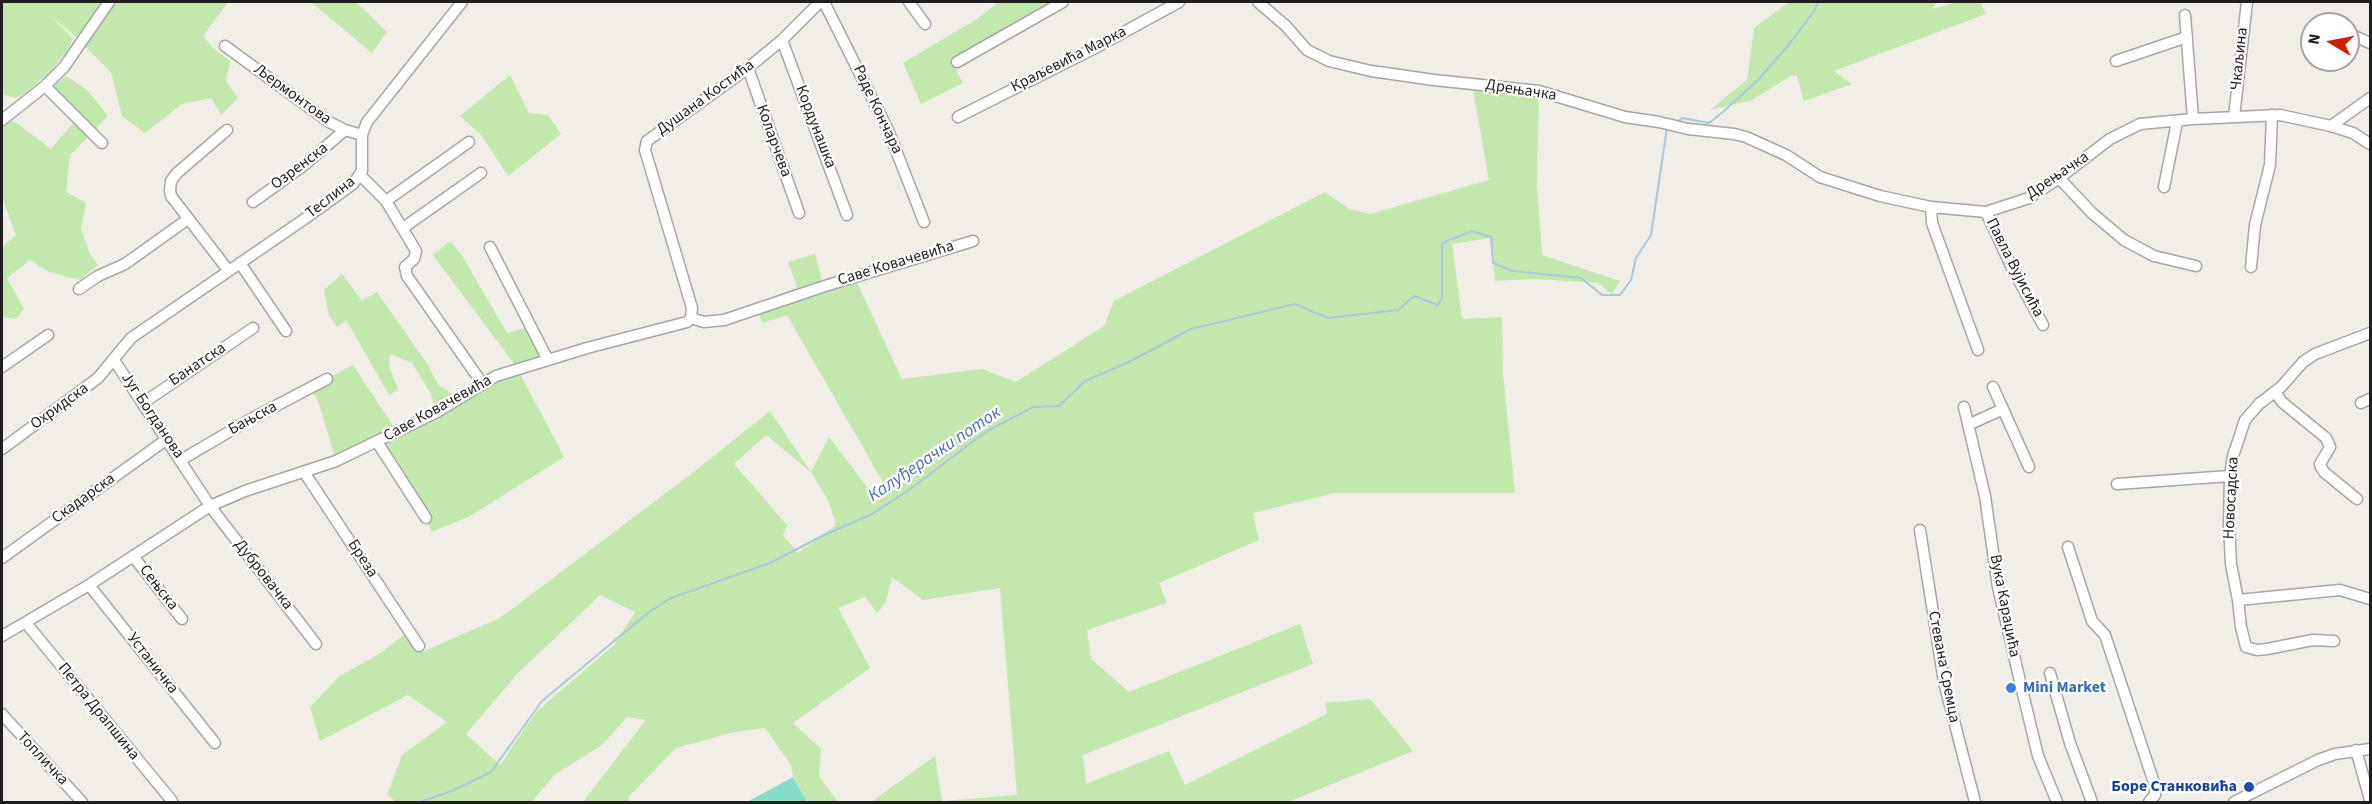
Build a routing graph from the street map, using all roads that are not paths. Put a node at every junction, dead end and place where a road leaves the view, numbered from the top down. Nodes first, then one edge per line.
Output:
1 (109, 2) edge
2 (462, 2) edge
3 (822, 2) edge
4 (909, 2) edge
5 (1063, 2) edge
6 (1179, 2) edge
7 (1258, 2) edge
8 (2247, 2) edge
9 (451, 6) edge
10 (2185, 15) dead end
11 (925, 24) dead end
12 (2187, 37) junction
13 (782, 40) junction
14 (225, 46) dead end
15 (2116, 61) dead end
16 (957, 62) dead end
17 (748, 68) junction
18 (45, 86) junction
19 (2370, 98) edge
20 (2272, 115) junction
21 (958, 117) dead end
22 (2234, 117) junction
23 (2193, 119) junction
24 (2, 120) edge
25 (2178, 122) junction
26 (2331, 126) junction
27 (227, 130) dead end
28 (345, 130) junction
29 (362, 135) junction
30 (469, 142) dead end
31 (102, 144) dead end
32 (2370, 144) edge
33 (481, 173) dead end
34 (360, 175) junction
35 (2059, 178) junction
36 (2164, 187) dead end
37 (386, 201) junction
38 (253, 202) dead end
39 (1931, 207) junction
40 (1986, 212) junction
41 (799, 213) dead end
42 (847, 214) dead end
43 (188, 219) junction
44 (924, 222) dead end
45 (404, 228) junction
46 (973, 241) dead end
47 (490, 247) dead end
48 (240, 263) junction
49 (2196, 266) dead end
50 (2251, 267) dead end
51 (228, 270) junction
52 (79, 290) dead end
53 (691, 318) junction
54 (2043, 325) dead end
55 (254, 328) dead end
56 (286, 331) dead end
57 (2370, 333) edge
58 (48, 335) dead end
59 (1978, 350) dead end
60 (114, 360) junction
61 (548, 360) junction
62 (2, 367) edge
63 (327, 379) dead end
64 (482, 383) junction
65 (1993, 387) dead end
66 (2275, 392) junction
67 (143, 403) junction
68 (1964, 407) dead end
69 (2003, 409) junction
70 (1968, 425) junction
71 (166, 439) junction
72 (377, 442) junction
73 (2, 449) edge
74 (181, 460) junction
75 (2029, 467) dead end
76 (304, 472) junction
77 (2230, 476) junction
78 (2116, 484) dead end
79 (2357, 499) dead end
80 (210, 506) junction
81 (426, 518) dead end
82 (1920, 530) dead end
83 (2068, 547) dead end
84 (133, 556) junction
85 (2, 558) edge
86 (89, 585) junction
87 (2370, 599) edge
88 (2238, 600) junction
89 (182, 619) dead end
90 (26, 622) junction
91 (2, 636) edge
92 (2334, 641) dead end
93 (316, 644) dead end
94 (419, 646) dead end
95 (2050, 673) dead end
96 (2, 714) edge
97 (215, 743) dead end
98 (2370, 749) edge
99 (2356, 750) junction
100 (2370, 800) edge
101 (172, 801) dead end
102 (82, 802) edge
103 (1975, 802) edge
104 (2057, 802) edge
105 (2092, 802) edge
106 (2149, 802) edge
107 (2234, 802) edge

1 - 18 street
2 - 9 street, Теслина
3 - 13 street, Душана Костића
3 - 44 street, Раде Кончара
4 - 11 street
5 - 16 street
6 - 21 street, Краљевића Марка
7 - 39 street, Дрењачка
8 - 22 street, Чкаљина
9 - 29 street, Теслина
10 - 12 street
12 - 15 street
12 - 23 street
13 - 17 street, Душана Костића
13 - 42 street, Кордунашка
14 - 28 street, Љермонтова
17 - 41 street, Коларчева
17 - 53 street, Душана Костића
18 - 24 street
18 - 31 street
19 - 26 street
20 - 22 street, Дрењачка
20 - 26 street, Дрењачка
20 - 50 street
22 - 23 street, Дрењачка
23 - 25 street, Дрењачка
25 - 35 street, Дрењачка
25 - 36 street
26 - 32 street, Дрењачка
27 - 43 street
28 - 29 street, Љермонтова
28 - 38 street, Озренска
29 - 34 street, Теслина
30 - 37 street
33 - 45 street
34 - 37 street
34 - 48 street, Теслина
35 - 40 street, Дрењачка
35 - 49 street
37 - 45 street
39 - 40 street, Дрењачка
39 - 59 street
40 - 54 street, Павла Вујисића
43 - 51 street
43 - 52 street
45 - 64 street
46 - 53 street, Саве Ковачевића
47 - 61 street
48 - 51 street, Теслина
48 - 56 street
51 - 60 street, Југ Богданова
53 - 61 street, Саве Ковачевића
55 - 67 street, Банатска
57 - 66 street, Новосадска
58 - 62 street
60 - 67 street, Југ Богданова
60 - 73 street, Охридска
61 - 64 street, Саве Ковачевића
63 - 74 street, Бањска
64 - 72 street, Саве Ковачевића
65 - 69 street
66 - 77 street, Новосадска
66 - 79 street
67 - 71 street, Југ Богданова
68 - 70 street, Вука Караџића
69 - 70 street
69 - 75 street
70 - 104 street, Вука Караџића
71 - 74 street, Југ Богданова
71 - 85 street, Скадарска
72 - 76 street, Саве Ковачевића
72 - 81 street
74 - 80 street, Југ Богданова
76 - 80 street, Саве Ковачевића
76 - 94 street, Бреза
77 - 78 street
77 - 88 street, Новосадска
80 - 84 street, Саве Ковачевића
80 - 93 street, Дубровачка
82 - 103 street, Стевана Сремца
83 - 106 street
84 - 86 street, Саве Ковачевића
84 - 89 street, Сењска
86 - 90 street, Саве Ковачевића
86 - 97 street, Устаничка
87 - 88 street
88 - 92 street, Новосадска
90 - 91 street, Саве Ковачевића
90 - 101 street, Петра Драпшина
95 - 105 street
96 - 102 street, Топличка
98 - 99 street
99 - 100 street
99 - 107 street

